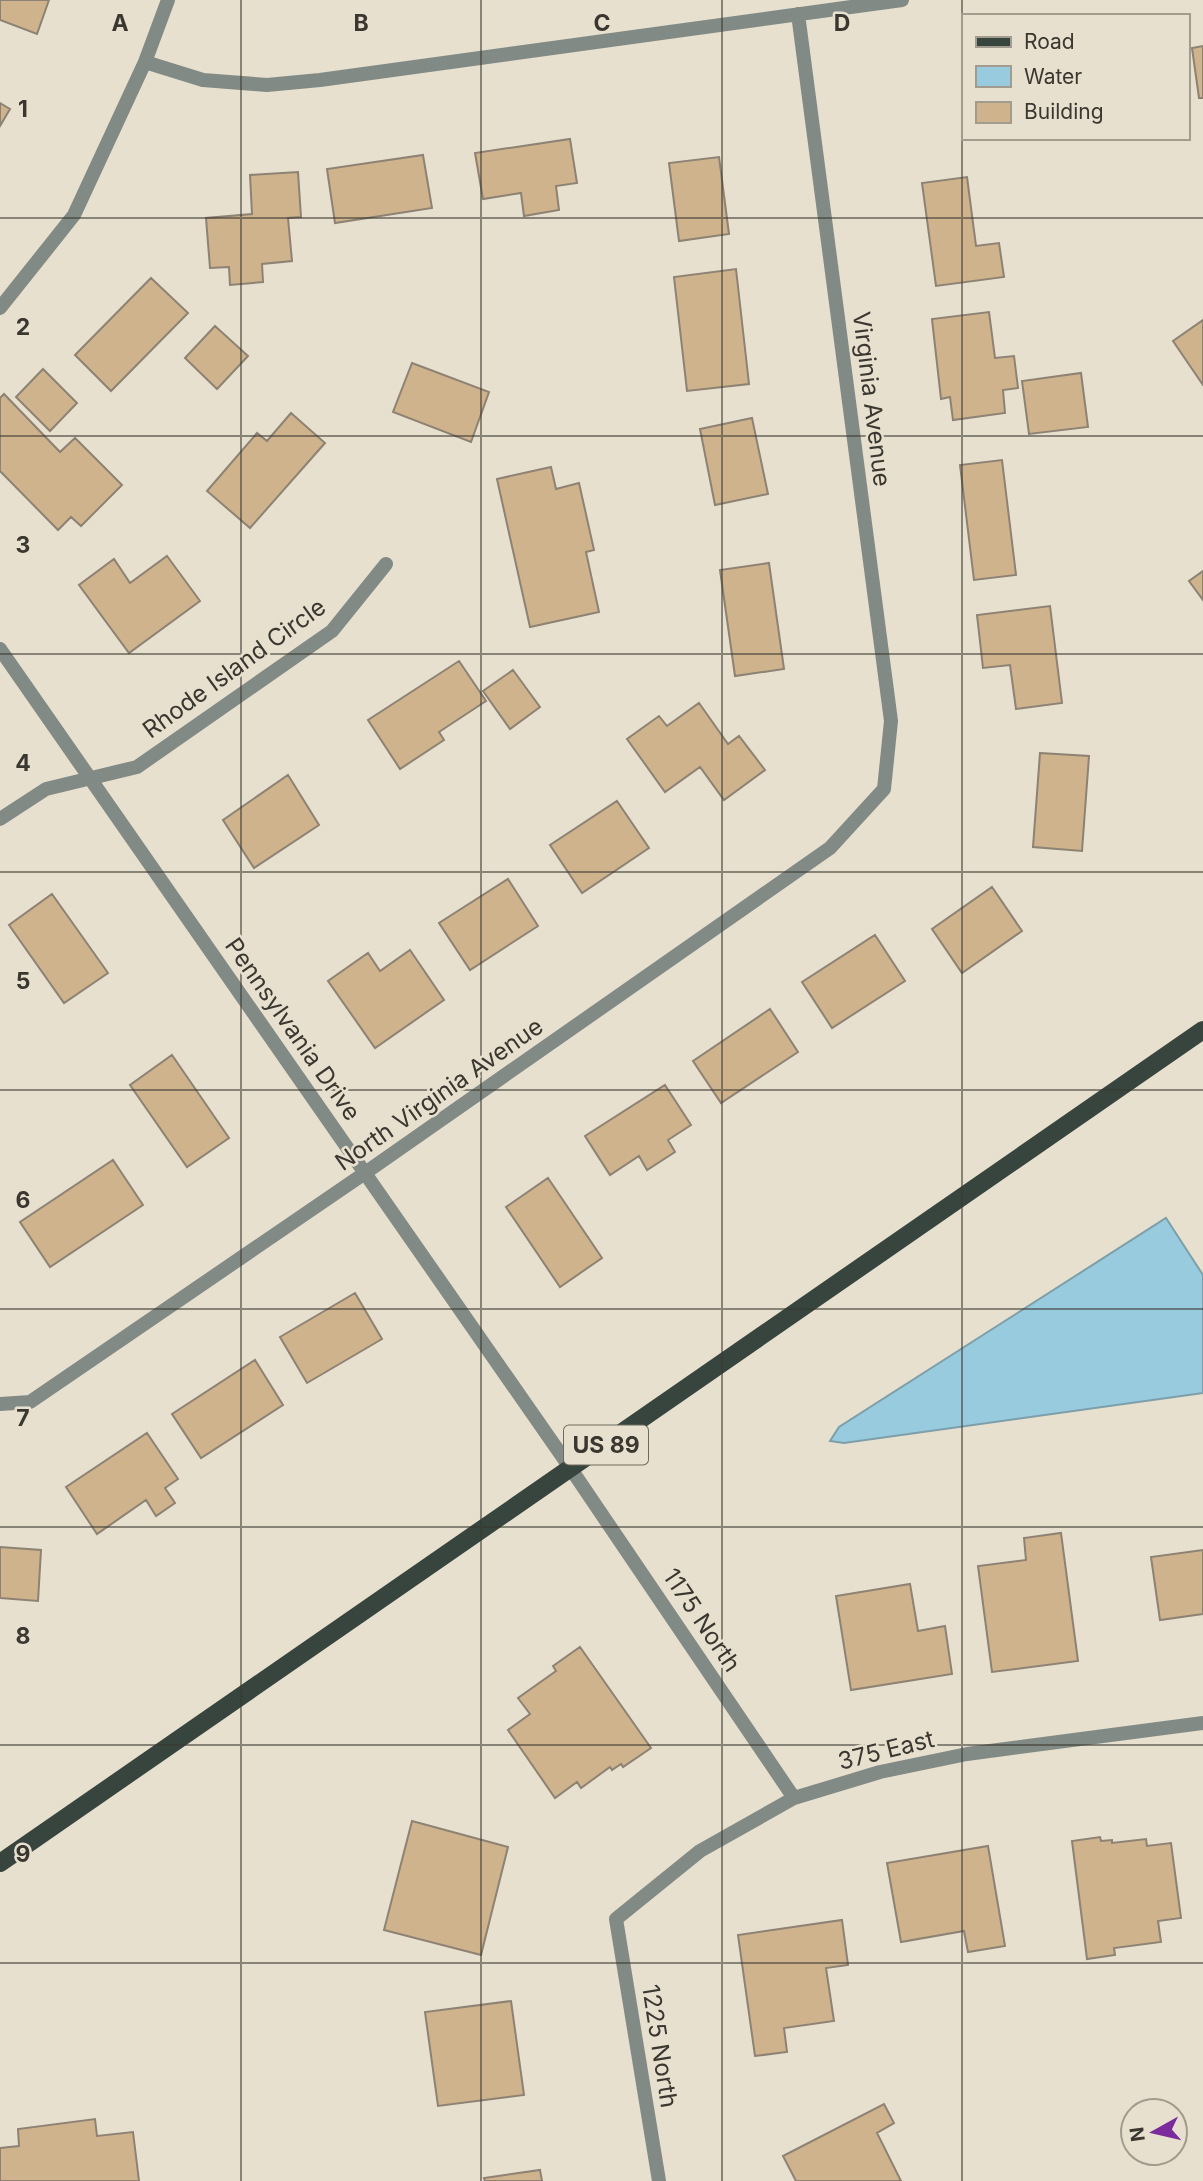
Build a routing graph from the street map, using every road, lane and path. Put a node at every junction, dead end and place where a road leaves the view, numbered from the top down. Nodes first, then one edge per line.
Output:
1 (168, 0) edge
2 (902, 0) edge
3 (798, 15) junction
4 (145, 62) junction
5 (0, 308) edge
6 (386, 564) dead end
7 (0, 649) edge
8 (90, 778) junction
9 (884, 789) joint
10 (0, 820) edge
11 (1203, 1030) edge
12 (365, 1173) junction
13 (0, 1404) edge
14 (571, 1469) junction
15 (1203, 1723) edge
16 (794, 1798) junction
17 (0, 1863) edge
18 (616, 1919) joint
19 (659, 2181) edge

1 - 4 street
2 - 3 street
3 - 4 street
3 - 9 street, Virginia Avenue
4 - 5 street
6 - 8 street, Rhode Island Circle
7 - 8 street, Pennsylvania Drive
8 - 10 street, Rhode Island Circle
8 - 12 street, Pennsylvania Drive
9 - 12 street, North Virginia Avenue
11 - 14 main road, US 89
12 - 13 street, North Virginia Avenue
12 - 14 street, Pennsylvania Drive
14 - 16 street, 1175 North
14 - 17 main road, US 89
15 - 16 street, 375 East
16 - 18 street, 375 East
18 - 19 street, 1225 North

